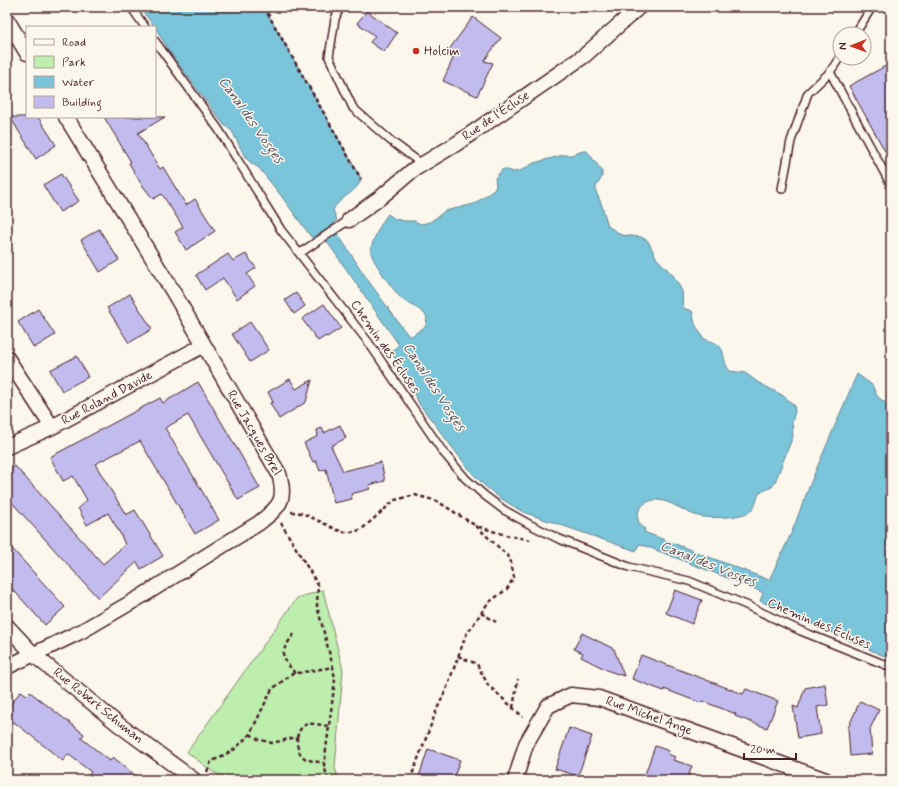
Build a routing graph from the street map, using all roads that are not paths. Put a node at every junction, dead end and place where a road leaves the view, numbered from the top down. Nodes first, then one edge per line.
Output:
1 (131, 7) edge
2 (340, 7) edge
3 (640, 7) edge
4 (872, 7) edge
5 (7, 20) edge
6 (144, 26) edge
7 (860, 26) edge
8 (156, 42) edge
9 (26, 51) edge
10 (834, 66) edge
11 (830, 72) junction
12 (67, 118) edge
13 (422, 164) junction
14 (891, 185) edge
15 (782, 189) dead end
16 (349, 220) joint
17 (300, 253) junction
18 (204, 345) junction
19 (7, 358) edge
20 (52, 427) junction
21 (7, 447) edge
22 (7, 626) edge
23 (34, 655) junction
24 (7, 667) edge
25 (891, 667) edge
26 (800, 776) edge
27 (200, 777) edge
28 (515, 780) edge
29 (826, 780) edge

1 - 6 lane
2 - 13 lane
3 - 13 street, Rue de l'Écluse
4 - 7 lane
5 - 9 street
8 - 17 lane, Chemin des Écluses
10 - 11 lane
11 - 14 lane
11 - 15 lane
12 - 18 street, Rue Jacques Brel
13 - 16 street, Rue de l'Écluse
16 - 17 lane
17 - 25 lane, Chemin des Écluses
18 - 20 street, Rue Roland Davide
18 - 23 street, Rue Jacques Brel
19 - 20 street
20 - 21 street, Rue Roland Davide
22 - 23 street, Rue Robert Schuman
23 - 24 street, Rue Jacques Brel
23 - 27 street, Rue Robert Schuman
26 - 28 street, Rue Michel Ange
26 - 29 street, Rue Michel Ange

